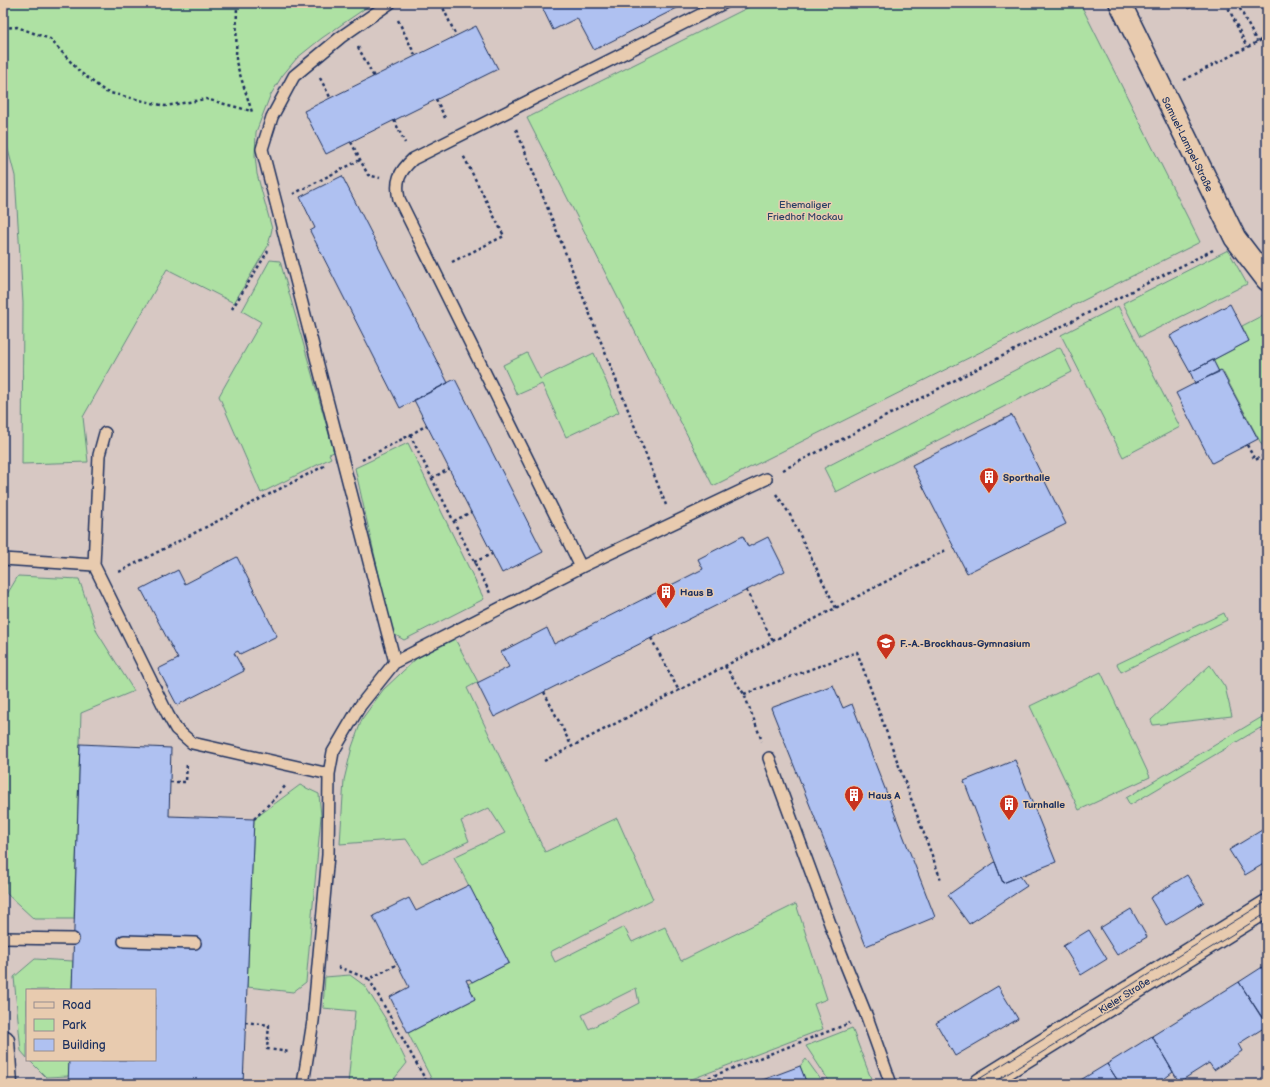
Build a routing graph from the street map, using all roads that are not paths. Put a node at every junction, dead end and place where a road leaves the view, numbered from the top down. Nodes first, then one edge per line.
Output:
1 (390, 3) edge
2 (724, 3) edge
3 (1120, 3) edge
4 (1267, 280) edge
5 (104, 434) dead end
6 (766, 478) road end
7 (3, 559) edge
8 (94, 565) junction
9 (581, 567) junction
10 (395, 662) junction
11 (769, 758) road end
12 (329, 774) junction
13 (1267, 906) edge
14 (3, 938) edge
15 (73, 939) dead end
16 (124, 941) dead end
17 (194, 943) dead end
18 (3, 1041) edge
19 (6, 1084) edge
20 (303, 1084) edge
21 (891, 1084) edge
22 (981, 1084) edge

1 - 10 lane
2 - 9 lane
3 - 4 street, Samuel-Lampel-Straße
5 - 8 lane
6 - 9 lane
7 - 8 lane
8 - 12 lane
9 - 10 lane
10 - 12 lane
11 - 21 lane
12 - 20 lane
13 - 22 main road, Kieler Straße
14 - 15 lane
16 - 17 lane
18 - 19 main road

